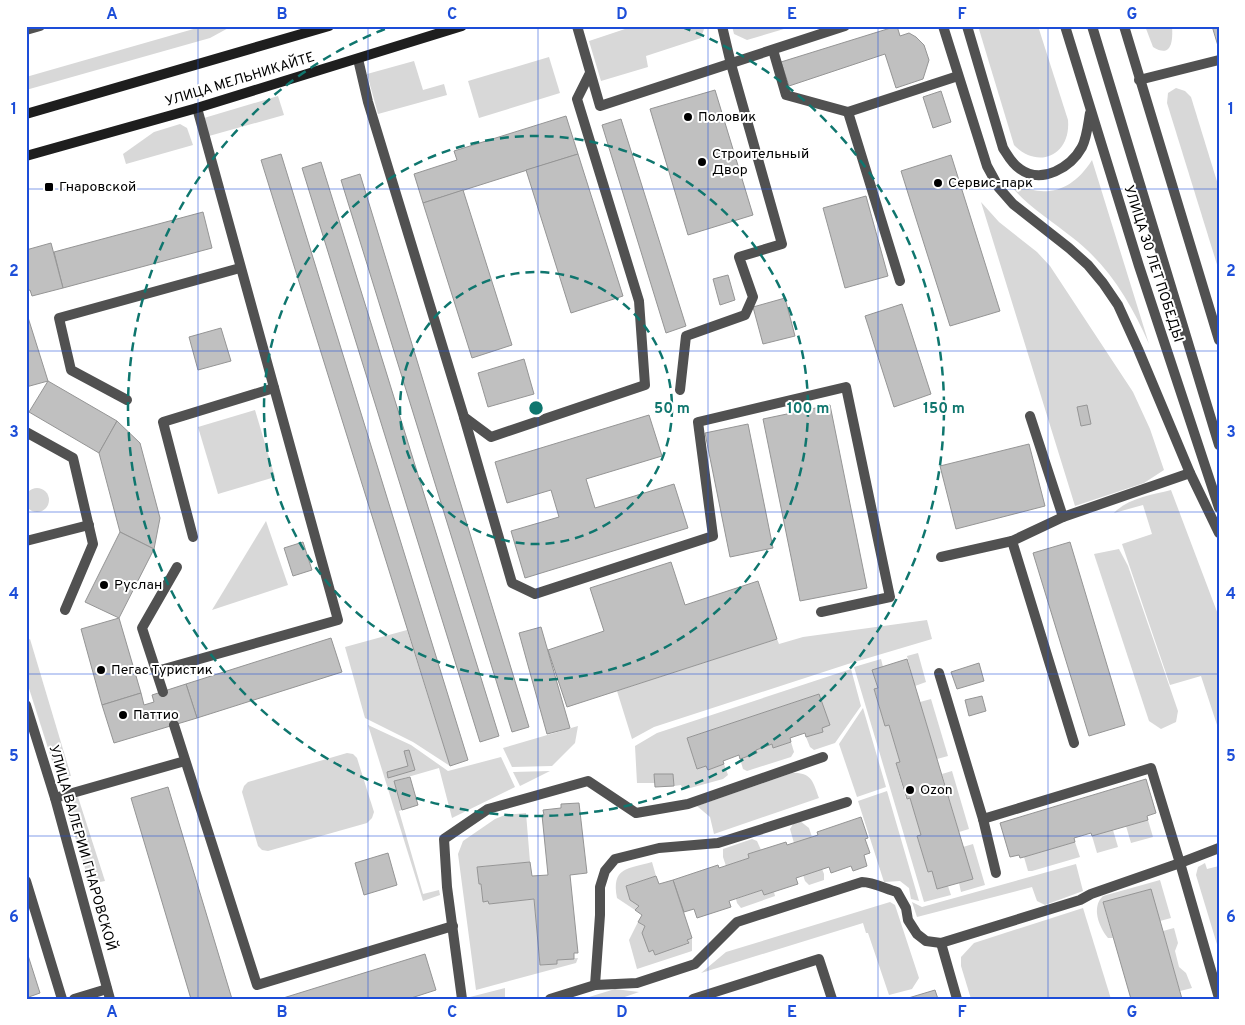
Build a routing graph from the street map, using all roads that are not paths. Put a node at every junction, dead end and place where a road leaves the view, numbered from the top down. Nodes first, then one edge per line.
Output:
1 (40, 26) edge
2 (329, 26) edge
3 (462, 26) edge
4 (577, 26) edge
5 (722, 26) edge
6 (844, 26) edge
7 (942, 26) edge
8 (967, 26) edge
9 (1065, 26) edge
10 (1092, 26) edge
11 (1124, 26) edge
12 (26, 30) edge
13 (773, 50) junction
14 (358, 59) junction
15 (1219, 60) edge
16 (730, 64) junction
17 (590, 73) junction
18 (958, 76) junction
19 (1139, 80) junction
20 (197, 108) junction
21 (1090, 110) junction
22 (848, 112) junction
23 (26, 114) edge
24 (26, 156) edge
25 (240, 268) junction
26 (900, 281) dead end
27 (1219, 340) edge
28 (274, 388) junction
29 (680, 390) dead end
30 (127, 400) dead end
31 (1030, 416) dead end
32 (464, 417) junction
33 (26, 432) edge
34 (1219, 445) edge
35 (1190, 473) junction
36 (1219, 508) edge
37 (1063, 517) junction
38 (89, 525) junction
39 (1219, 533) edge
40 (194, 538) dead end
41 (26, 541) edge
42 (1012, 541) junction
43 (942, 557) dead end
44 (177, 567) dead end
45 (65, 610) dead end
46 (821, 612) dead end
47 (157, 670) junction
48 (939, 672) dead end
49 (163, 692) dead end
50 (26, 705) edge
51 (174, 725) dead end
52 (1074, 742) dead end
53 (823, 757) dead end
54 (185, 761) junction
55 (55, 798) junction
56 (847, 802) dead end
57 (983, 819) junction
58 (1219, 848) edge
59 (1180, 863) junction
60 (996, 873) dead end
61 (26, 880) edge
62 (453, 926) junction
63 (941, 942) junction
64 (595, 985) junction
65 (108, 994) edge
66 (571, 996) edge
67 (1219, 998) edge
68 (62, 999) edge
69 (74, 999) edge
70 (462, 999) edge
71 (550, 999) edge
72 (693, 999) edge
73 (832, 999) edge
74 (957, 999) edge

1 - 12 street
2 - 23 main road, УЛИЦА МЕЛЬНИКАЙТЕ
3 - 14 main road, УЛИЦА МЕЛЬНИКАЙТЕ
4 - 17 street
5 - 16 street
6 - 13 street
7 - 18 street
8 - 21 street
9 - 21 street, УЛИЦА 30 ЛЕТ ПОБЕДЫ
10 - 34 street, УЛИЦА 30 ЛЕТ ПОБЕДЫ
11 - 19 street
13 - 16 street
13 - 22 street
14 - 20 main road, УЛИЦА МЕЛЬНИКАЙТЕ
14 - 32 street
15 - 19 street
16 - 17 street
16 - 29 street
17 - 32 street
18 - 22 street
18 - 35 street
19 - 27 street
20 - 24 main road, УЛИЦА МЕЛЬНИКАЙТЕ
20 - 25 street
21 - 36 street, УЛИЦА 30 ЛЕТ ПОБЕДЫ
22 - 26 street
25 - 28 street
25 - 30 street
28 - 40 street
28 - 47 street
31 - 37 street
32 - 46 street
33 - 38 street
35 - 37 street
35 - 39 street
37 - 42 street
38 - 41 street
38 - 45 street
42 - 43 street
42 - 52 street
44 - 47 street
47 - 49 street
48 - 57 street
50 - 55 street, УЛИЦА ВАЛЕРИИ ГНАРОВСКОЙ
51 - 54 street
53 - 62 street
54 - 55 street
54 - 62 street
55 - 65 street, УЛИЦА ВАЛЕРИИ ГНАРОВСКОЙ
56 - 64 street
57 - 59 street
57 - 60 street
58 - 59 street
59 - 63 street
59 - 67 street
61 - 68 street
62 - 70 street
63 - 64 street
63 - 74 street
64 - 66 street
65 - 69 street
66 - 71 street
72 - 73 street

